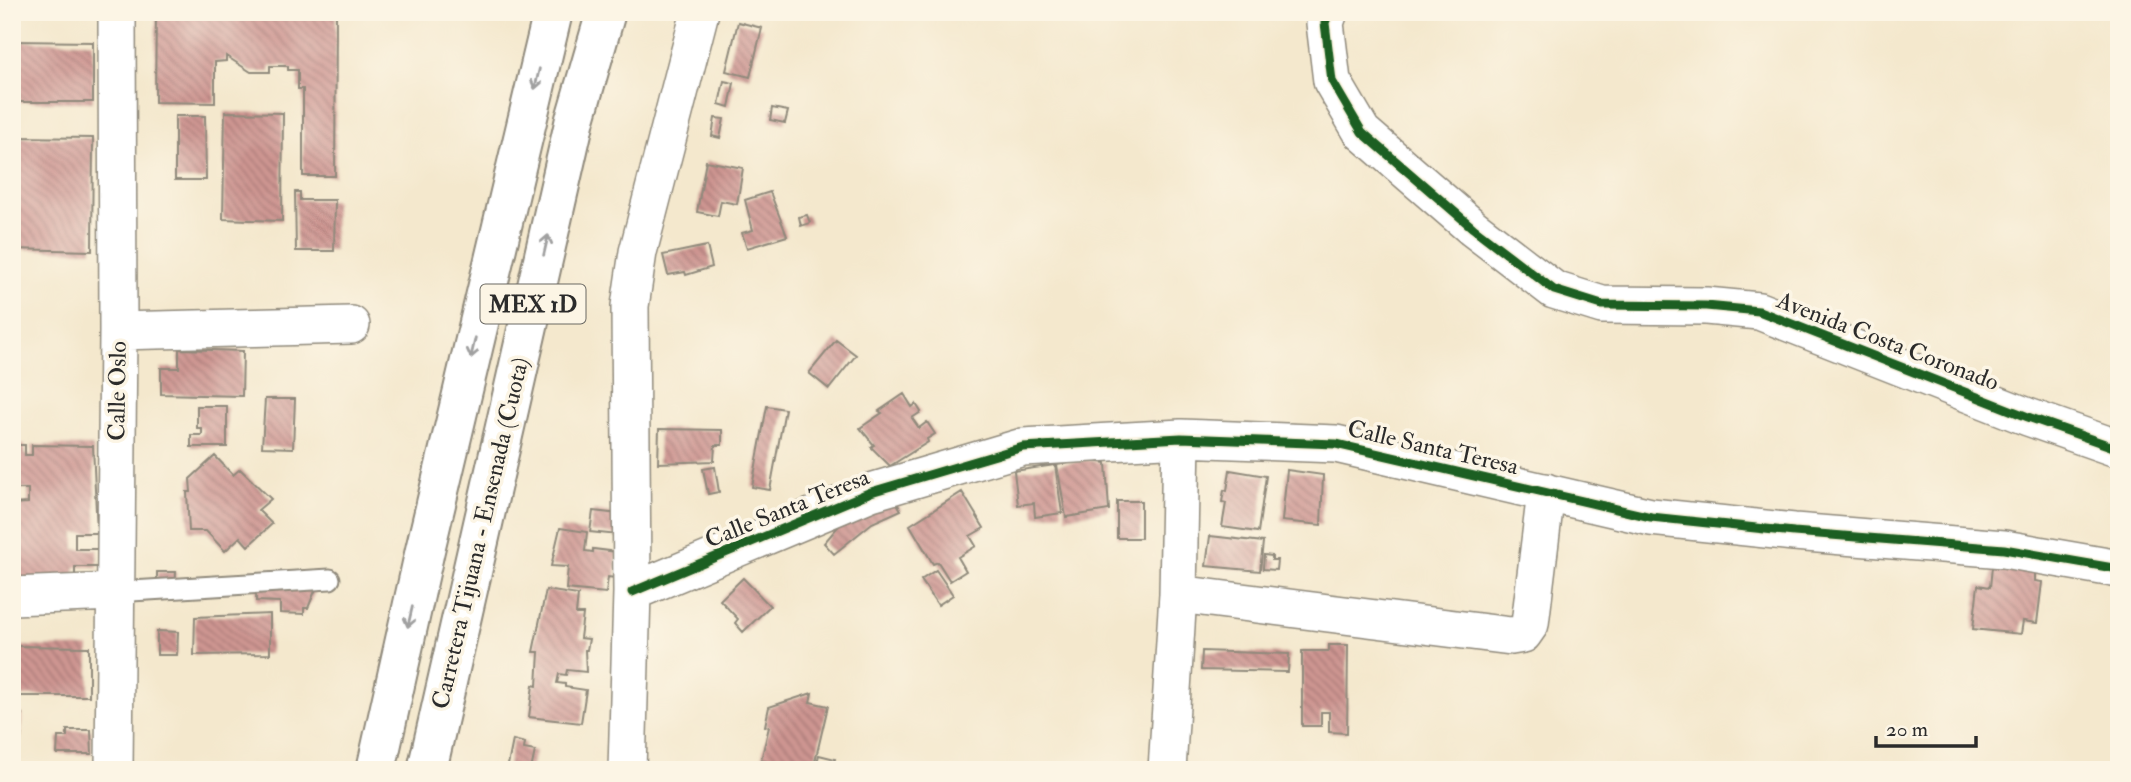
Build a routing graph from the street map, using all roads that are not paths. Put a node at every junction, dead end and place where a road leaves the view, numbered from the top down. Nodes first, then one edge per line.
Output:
1 (117, 12) edge
2 (552, 12) edge
3 (606, 12) edge
4 (700, 12) edge
5 (1329, 12) edge
6 (351, 325) dead end
7 (118, 331) junction
8 (1181, 438) junction
9 (2119, 449) edge
10 (1546, 492) junction
11 (2119, 569) edge
12 (330, 579) dead end
13 (115, 592) junction
14 (632, 592) junction
15 (1178, 594) junction
16 (12, 596) edge
17 (114, 770) edge
18 (376, 770) edge
19 (426, 770) edge
20 (627, 770) edge
21 (1167, 770) edge

1 - 7 street, Calle Oslo
2 -> 18 highway, Carretera Tijuana - Ensenada (Cuota) / MEX 1D
19 -> 3 highway, Carretera Tijuana - Ensenada (Cuota) / MEX 1D
4 - 14 street
5 - 9 street, Avenida Costa Coronado
6 - 7 street
7 - 13 street, Calle Oslo
8 - 10 street, Calle Santa Teresa
8 - 14 street, Calle Santa Teresa
8 - 15 street
10 - 11 street, Calle Santa Teresa
10 - 15 street
12 - 13 lane
13 - 16 street
13 - 17 street, Calle Oslo
14 - 20 street
15 - 21 street

